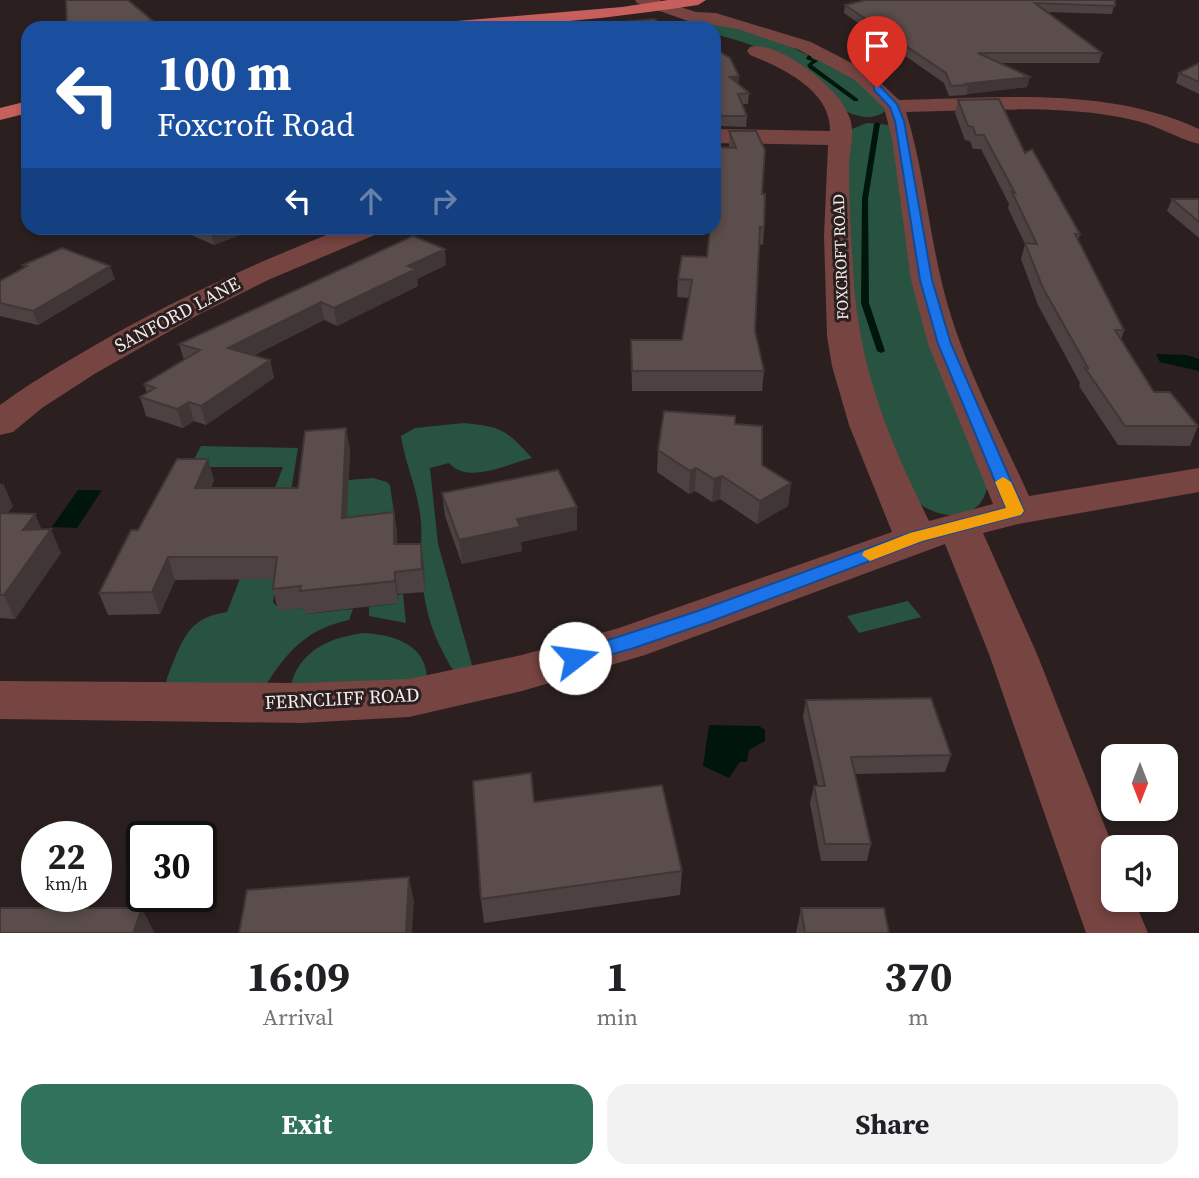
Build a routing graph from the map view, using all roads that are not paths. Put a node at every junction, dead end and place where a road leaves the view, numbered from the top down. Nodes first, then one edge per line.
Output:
1 (643, 0) edge
2 (663, 6) junction
3 (702, 20) edge
4 (506, 21) edge
5 (721, 22) edge
6 (721, 30) edge
7 (894, 106) junction
8 (21, 109) edge
9 (0, 114) edge
10 (721, 136) edge
11 (1199, 137) edge
12 (838, 138) junction
13 (350, 235) edge
14 (0, 424) edge
15 (1199, 480) edge
16 (1016, 511) junction
17 (938, 531) junction
18 (0, 700) edge
19 (1117, 933) edge

1 - 2 street, FOXCROFT ROAD
2 - 3 street, FOXCROFT ROAD
2 - 4 main road
5 - 7 street, FOXCROFT ROAD
6 - 12 street, FOXCROFT ROAD
7 - 11 street
7 - 16 street
8 - 9 main road
10 - 12 street
12 - 17 street, FOXCROFT ROAD
13 - 14 street, SANFORD LANE
15 - 16 street, FERNCLIFF ROAD
16 - 17 street, FERNCLIFF ROAD
17 - 18 street, FERNCLIFF ROAD
17 - 19 street, FOXCROFT ROAD

